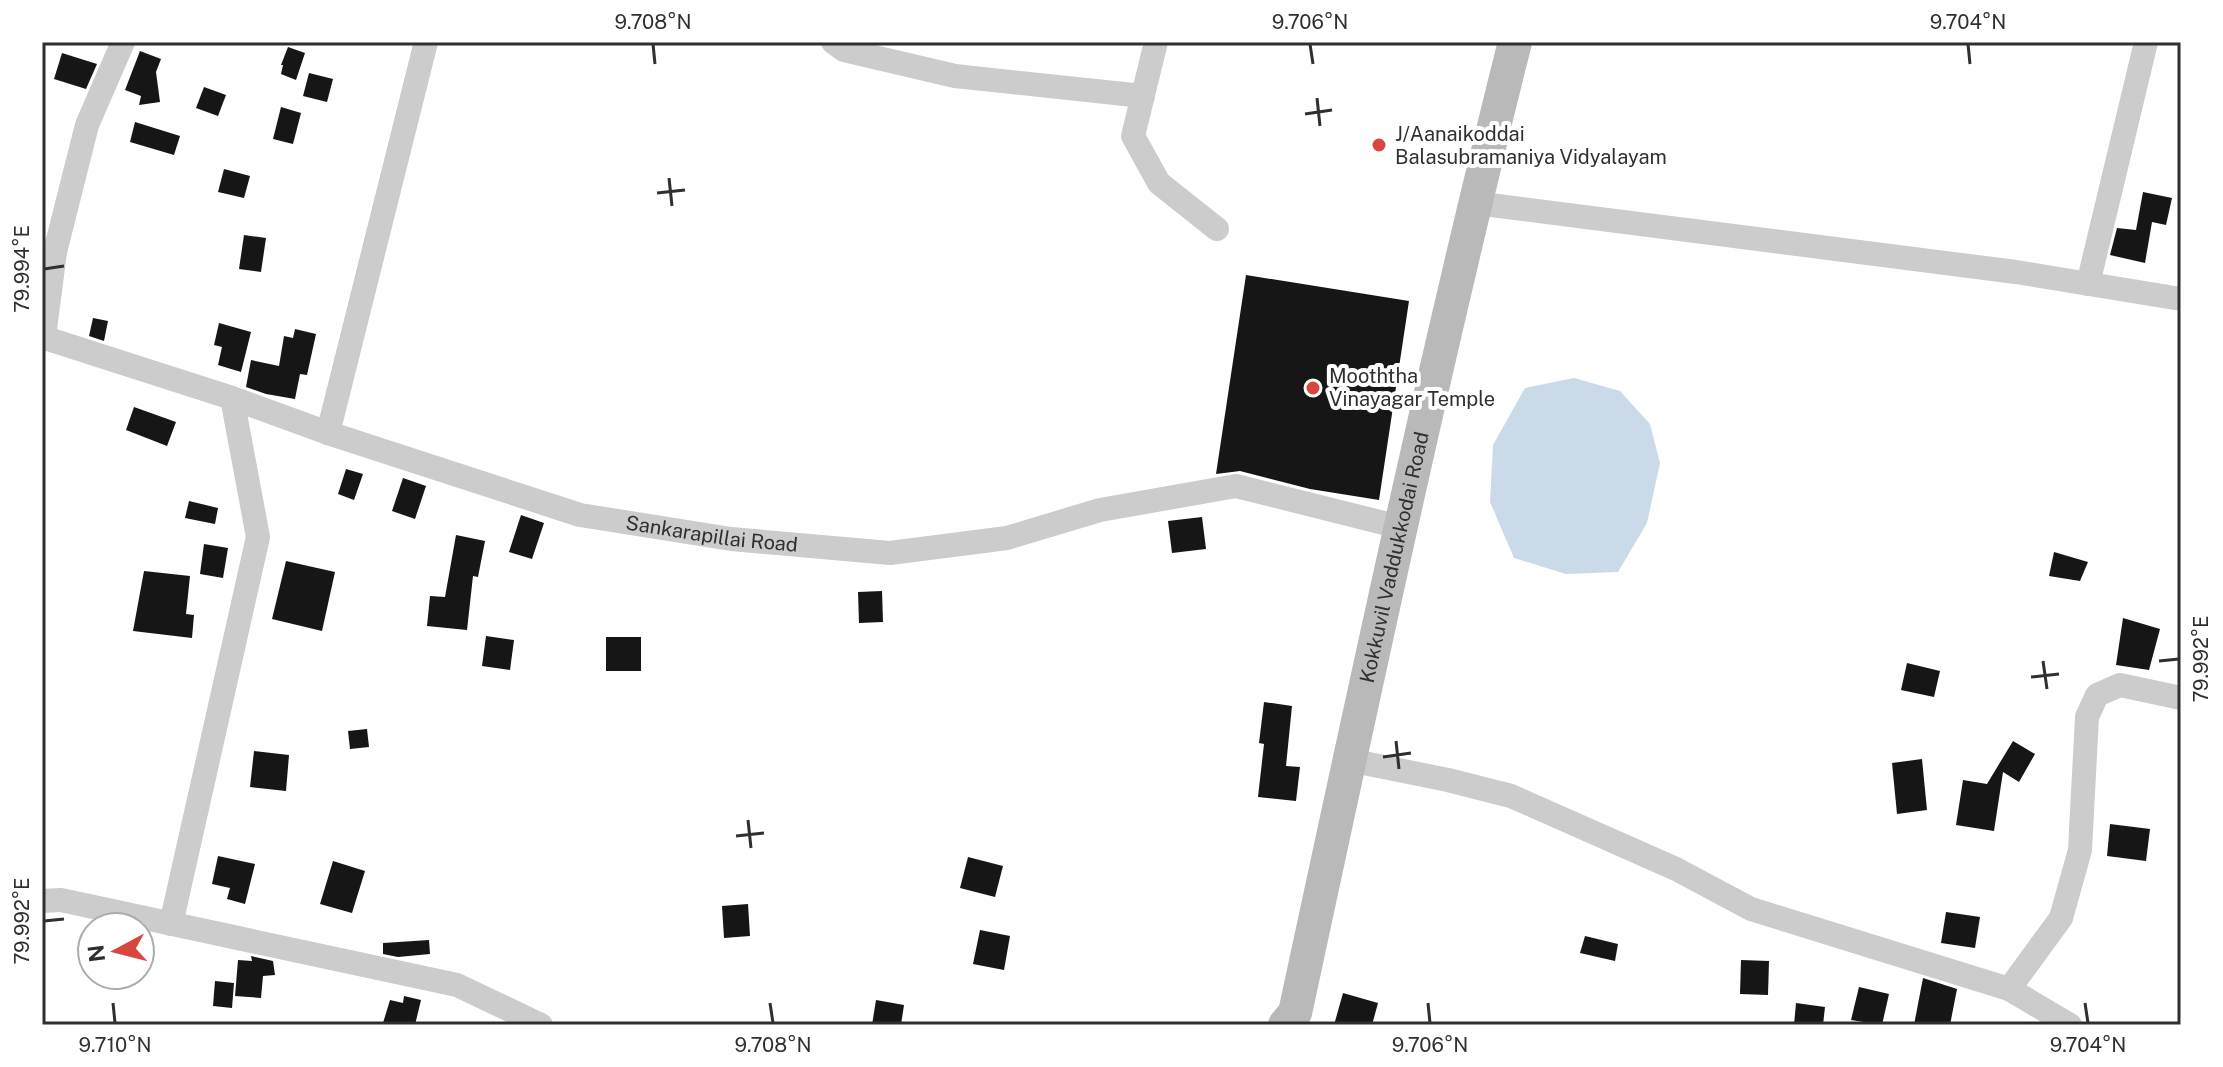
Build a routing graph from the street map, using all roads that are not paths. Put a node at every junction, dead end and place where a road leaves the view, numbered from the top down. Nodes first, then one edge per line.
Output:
1 (123, 42) edge
2 (426, 42) edge
3 (833, 42) edge
4 (1156, 42) edge
5 (1515, 42) edge
6 (2146, 42) edge
7 (1143, 96) junction
8 (1475, 203) junction
9 (1217, 229) dead end
10 (2088, 284) junction
11 (2181, 299) edge
12 (43, 337) edge
13 (232, 398) junction
14 (328, 433) junction
15 (1400, 527) junction
16 (2181, 698) edge
17 (1349, 760) junction
18 (42, 901) edge
19 (171, 924) junction
20 (2009, 989) junction
21 (1291, 1021) edge
22 (2058, 1022) edge
23 (541, 1025) edge

1 - 12 street
2 - 14 street
3 - 7 street
4 - 7 street
5 - 8 main road, Kokkuvil Vaddukkodai Road
6 - 10 street
7 - 9 street
8 - 10 street
8 - 15 main road, Kokkuvil Vaddukkodai Road
10 - 11 street
12 - 13 street, Sankarapillai Road
13 - 14 street, Sankarapillai Road
13 - 19 street
14 - 15 street, Sankarapillai Road
15 - 17 main road, Kokkuvil Vaddukkodai Road
16 - 20 street
17 - 20 street
17 - 21 main road, Kokkuvil Vaddukkodai Road
18 - 19 street
19 - 23 street
20 - 22 street

